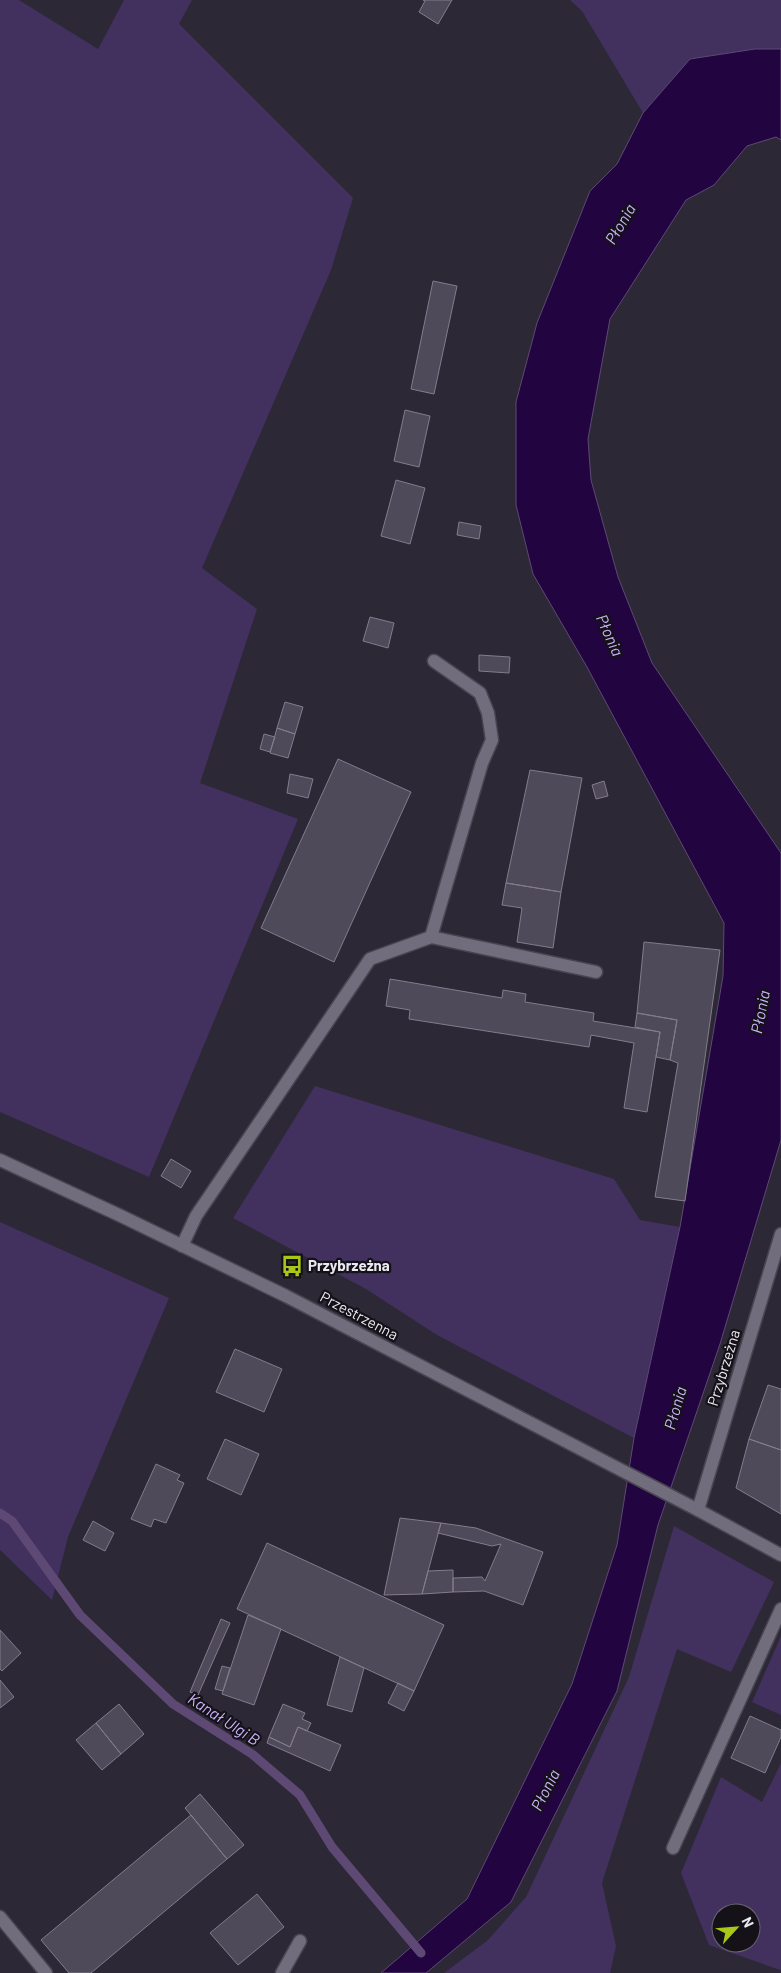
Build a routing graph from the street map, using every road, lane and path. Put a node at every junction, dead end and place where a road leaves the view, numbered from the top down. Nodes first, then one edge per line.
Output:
1 (434, 661) dead end
2 (431, 937) junction
3 (596, 972) dead end
4 (0, 1160) edge
5 (781, 1234) edge
6 (182, 1246) junction
7 (698, 1510) junction
8 (781, 1555) edge
9 (781, 1610) edge
10 (673, 1848) dead end
11 (0, 1917) edge
12 (300, 1941) dead end
13 (46, 1973) edge
14 (282, 1973) edge

1 - 2 street
2 - 3 street
2 - 6 street
4 - 6 street, Przestrzenna
5 - 7 street, Przybrzeżna
6 - 7 street, Przestrzenna
7 - 8 street, Przestrzenna
9 - 10 street
11 - 13 street
12 - 14 street

